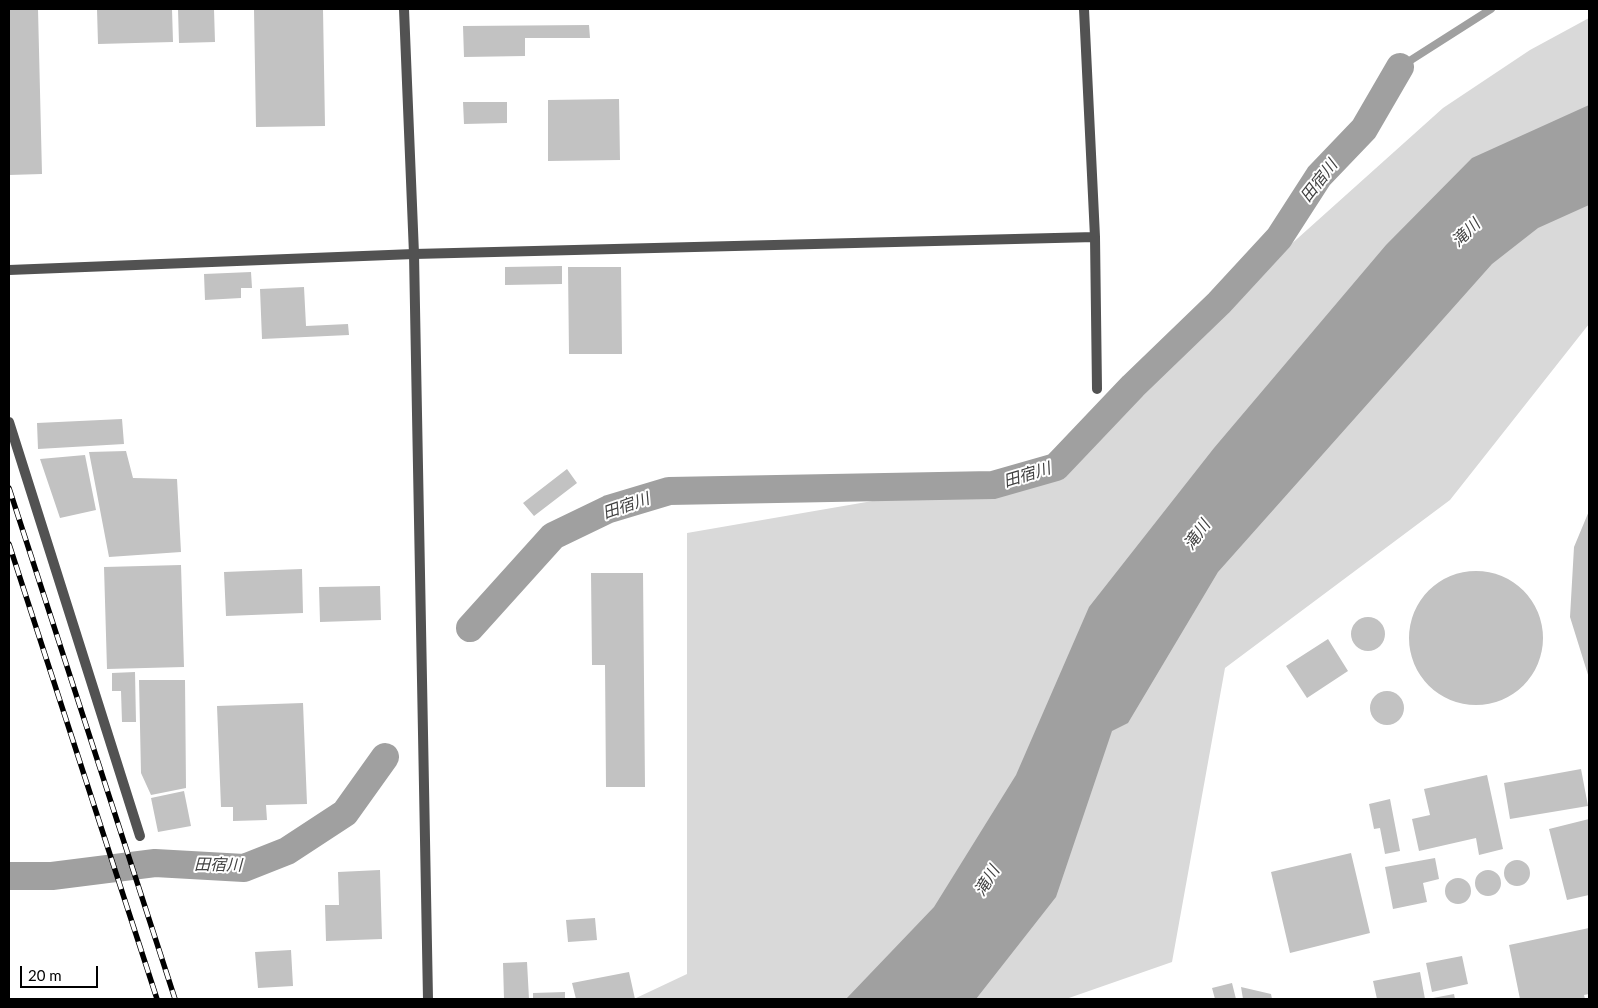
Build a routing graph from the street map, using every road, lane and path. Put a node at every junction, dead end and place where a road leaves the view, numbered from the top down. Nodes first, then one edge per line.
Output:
1 (404, 9) edge
2 (1084, 9) edge
3 (1095, 237) junction
4 (414, 254) junction
5 (9, 270) edge
6 (1097, 389) dead end
7 (9, 422) edge
8 (140, 836) dead end
9 (428, 999) edge

1 - 4 street
2 - 3 street
3 - 4 street
3 - 6 street
4 - 5 street
4 - 9 street
7 - 8 street

